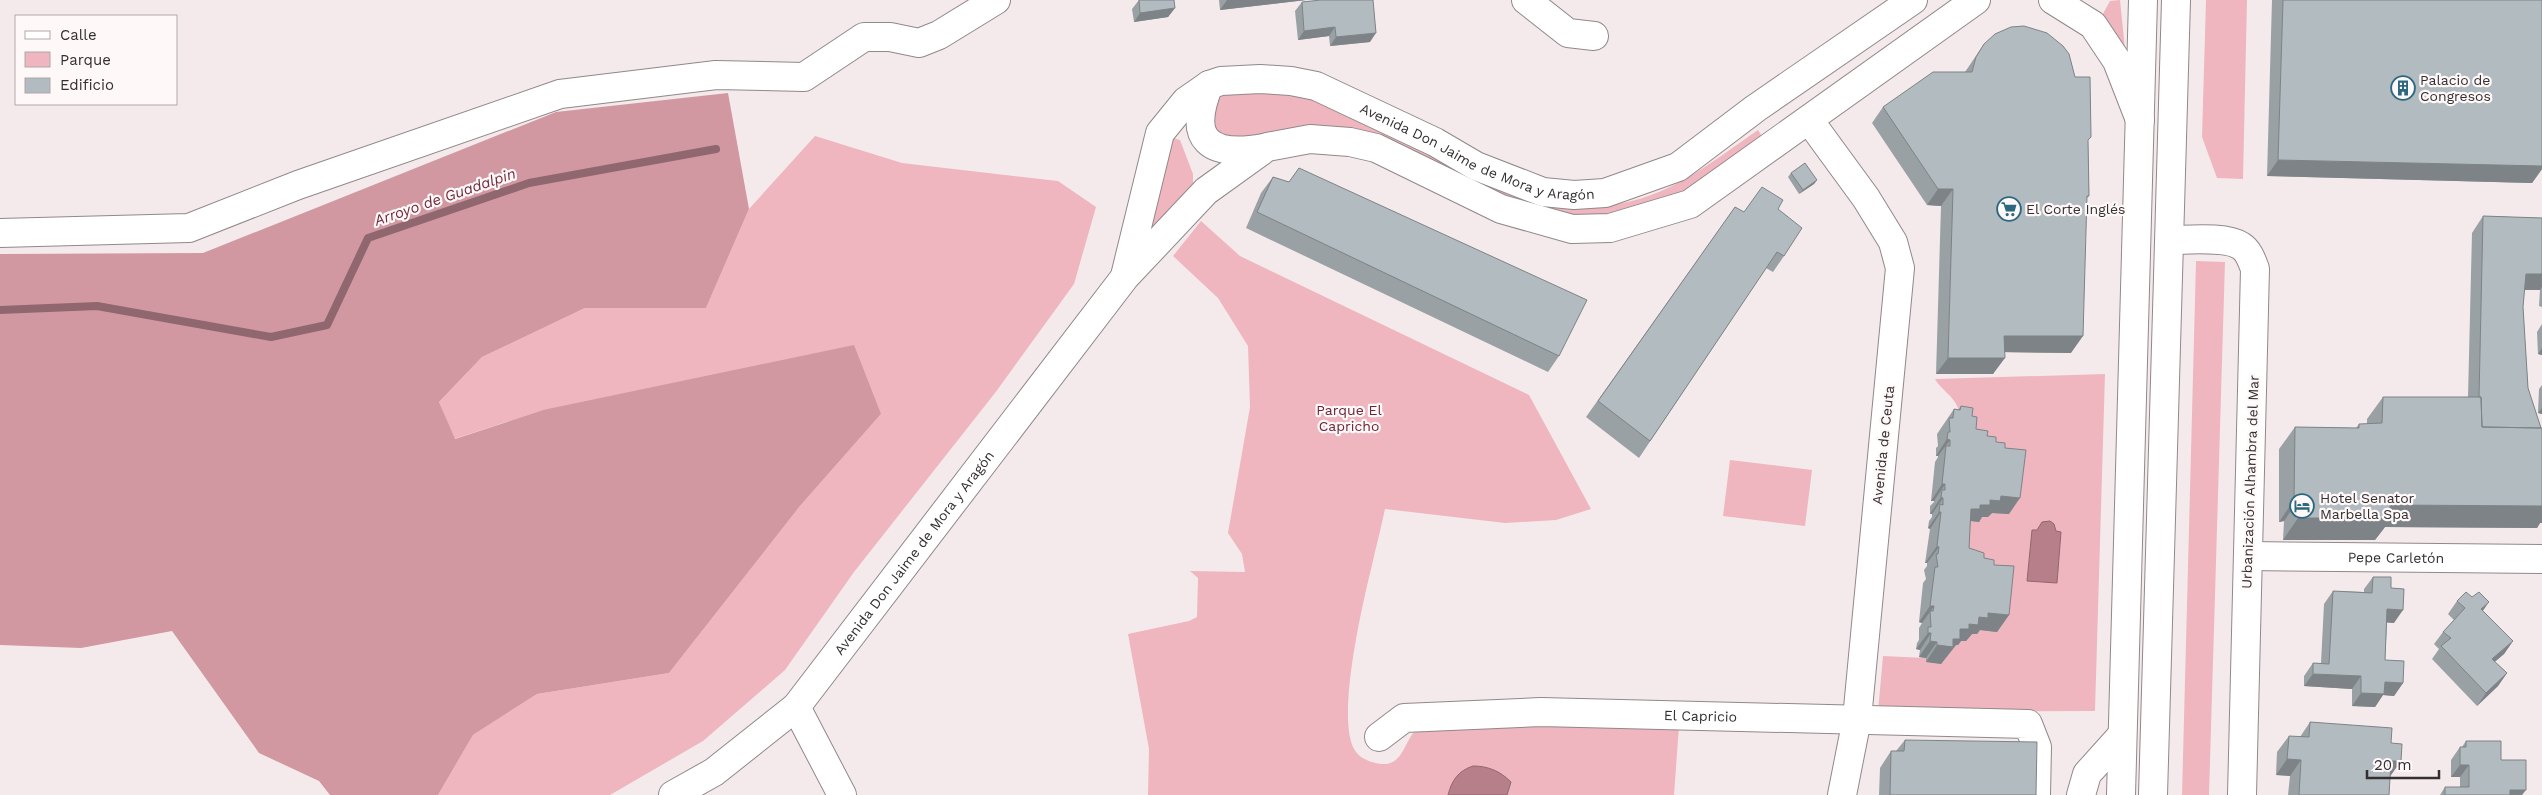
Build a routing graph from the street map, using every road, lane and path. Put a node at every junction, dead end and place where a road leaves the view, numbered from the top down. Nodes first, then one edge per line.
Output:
1 (996, 0) edge
2 (1526, 0) edge
3 (1913, 0) edge
4 (1976, 0) edge
5 (2053, 0) edge
6 (2143, 0) edge
7 (2176, 0) edge
8 (1594, 36) dead end
9 (1209, 85) junction
10 (1809, 120) junction
11 (2140, 120) junction
12 (1267, 147) junction
13 (0, 233) edge
14 (2170, 240) junction
15 (1125, 277) junction
16 (2248, 556) junction
17 (2542, 558) edge
18 (796, 707) junction
19 (1857, 719) junction
20 (2122, 735) junction
21 (1378, 737) dead end
22 (673, 795) edge
23 (842, 795) edge
24 (1842, 795) edge
25 (2036, 795) edge
26 (2081, 795) edge
27 (2121, 795) edge
28 (2153, 795) edge
29 (2242, 795) edge

1 - 13 street
2 - 8 street
3 - 9 street, Avenida Don Jaime de Mora y Aragón
4 - 10 street, Avenida Don Jaime de Mora y Aragón
5 - 11 street
6 - 11 street
7 - 14 street
9 - 12 street
9 - 15 street, Avenida Don Jaime de Mora y Aragón
10 - 12 street, Avenida Don Jaime de Mora y Aragón
10 - 19 street, Avenida de Ceuta
11 - 20 street
12 - 15 street, Avenida Don Jaime de Mora y Aragón
14 - 16 street, Urbanización Alhambra del Mar
14 - 28 street
15 - 18 street, Avenida Don Jaime de Mora y Aragón
16 - 17 street, Pepe Carletón
16 - 29 street, Urbanización Alhambra del Mar
18 - 22 street, Avenida Don Jaime de Mora y Aragón
18 - 23 street
19 - 21 street, El Capricio
19 - 24 street, Avenida de Ceuta
19 - 25 street, El Capricio
20 - 26 street
20 - 27 street

